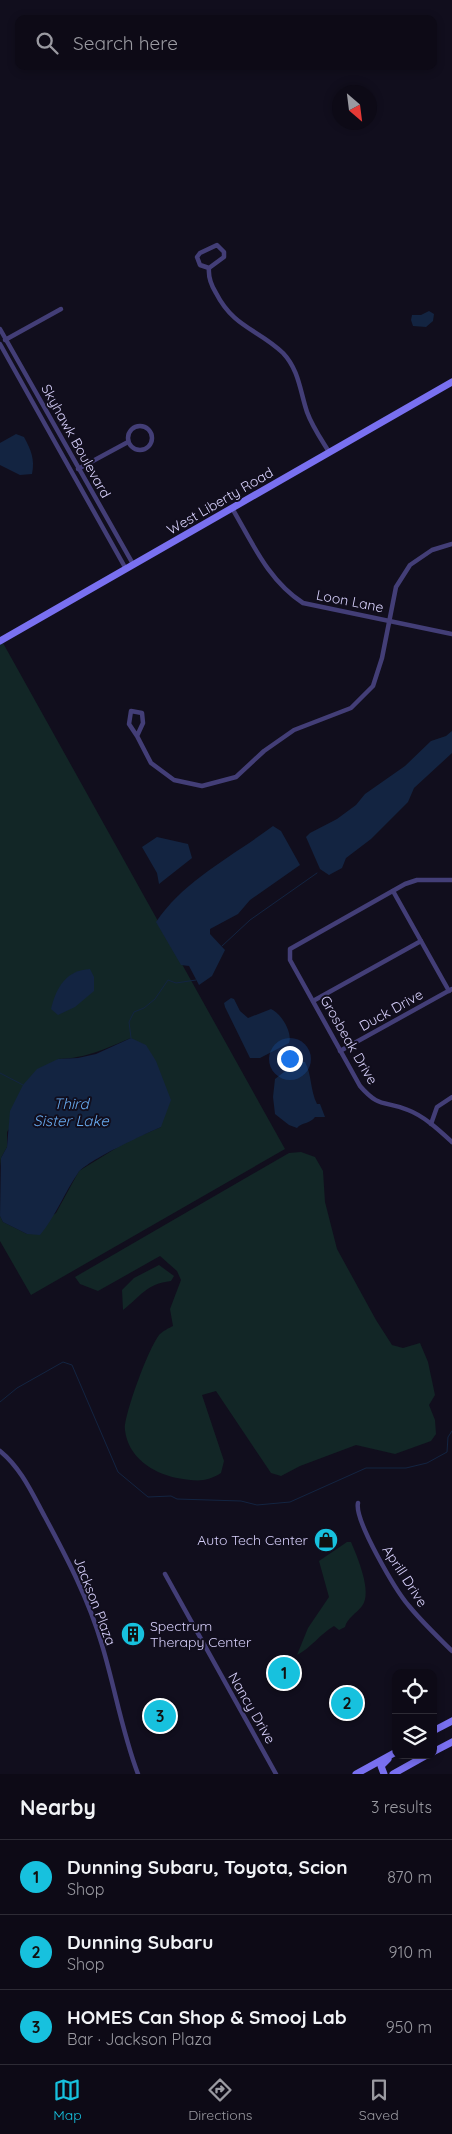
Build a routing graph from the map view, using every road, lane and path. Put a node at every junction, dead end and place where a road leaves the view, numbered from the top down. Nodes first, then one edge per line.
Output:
1 (209, 268) junction
2 (61, 310) dead end
3 (0, 329) edge
4 (6, 340) junction
5 (0, 344) edge
6 (452, 382) edge
7 (128, 442) junction
8 (329, 452) junction
9 (79, 468) junction
10 (72, 472) junction
11 (232, 508) junction
12 (452, 544) edge
13 (133, 564) junction
14 (126, 569) junction
15 (388, 620) junction
16 (452, 634) edge
17 (0, 641) edge
18 (137, 736) junction
19 (452, 880) edge
20 (393, 891) junction
21 (421, 941) junction
22 (451, 990) edge
23 (313, 1001) junction
24 (340, 1051) junction
25 (452, 1097) edge
26 (431, 1124) junction
27 (452, 1142) edge
28 (0, 1451) edge
29 (358, 1503) dead end
30 (164, 1574) dead end
31 (452, 1651) edge
32 (452, 1721) edge
33 (437, 1729) edge
34 (452, 1742) edge
35 (437, 1750) edge
36 (392, 1754) edge
37 (392, 1756) edge
38 (420, 1759) edge
39 (138, 1774) edge
40 (276, 1774) edge
41 (356, 1774) edge
42 (384, 1774) edge
43 (393, 1774) edge

1 - 1 street
1 - 8 street
2 - 4 street
3 - 4 street, Skyhawk Boulevard
4 - 5 street
4 - 9 street, Skyhawk Boulevard
5 - 10 street, Skyhawk Boulevard
6 - 8 main road, West Liberty Road
7 - 7 street
7 - 9 street
8 - 11 main road, West Liberty Road
9 - 10 street
9 - 13 street, Skyhawk Boulevard
10 - 14 street, Skyhawk Boulevard
11 - 13 main road, West Liberty Road
11 - 15 street, Loon Lane
12 - 15 street
13 - 14 main road, West Liberty Road
14 - 17 main road, West Liberty Road
15 - 16 street, Loon Lane
15 - 18 street
18 - 18 street
19 - 20 street
20 - 21 street
20 - 23 street, Grosbeak Drive
21 - 22 street
21 - 23 street
22 - 24 street, Duck Drive
23 - 24 street, Grosbeak Drive
24 - 26 street, Grosbeak Drive
25 - 26 street
26 - 27 street, Grosbeak Drive
28 - 39 street, Jackson Plaza
29 - 31 street, Aprill Drive
30 - 40 street, Nancy Drive
32 - 33 main road
34 - 35 main road
36 - 41 main road
37 - 42 main road
38 - 43 main road

